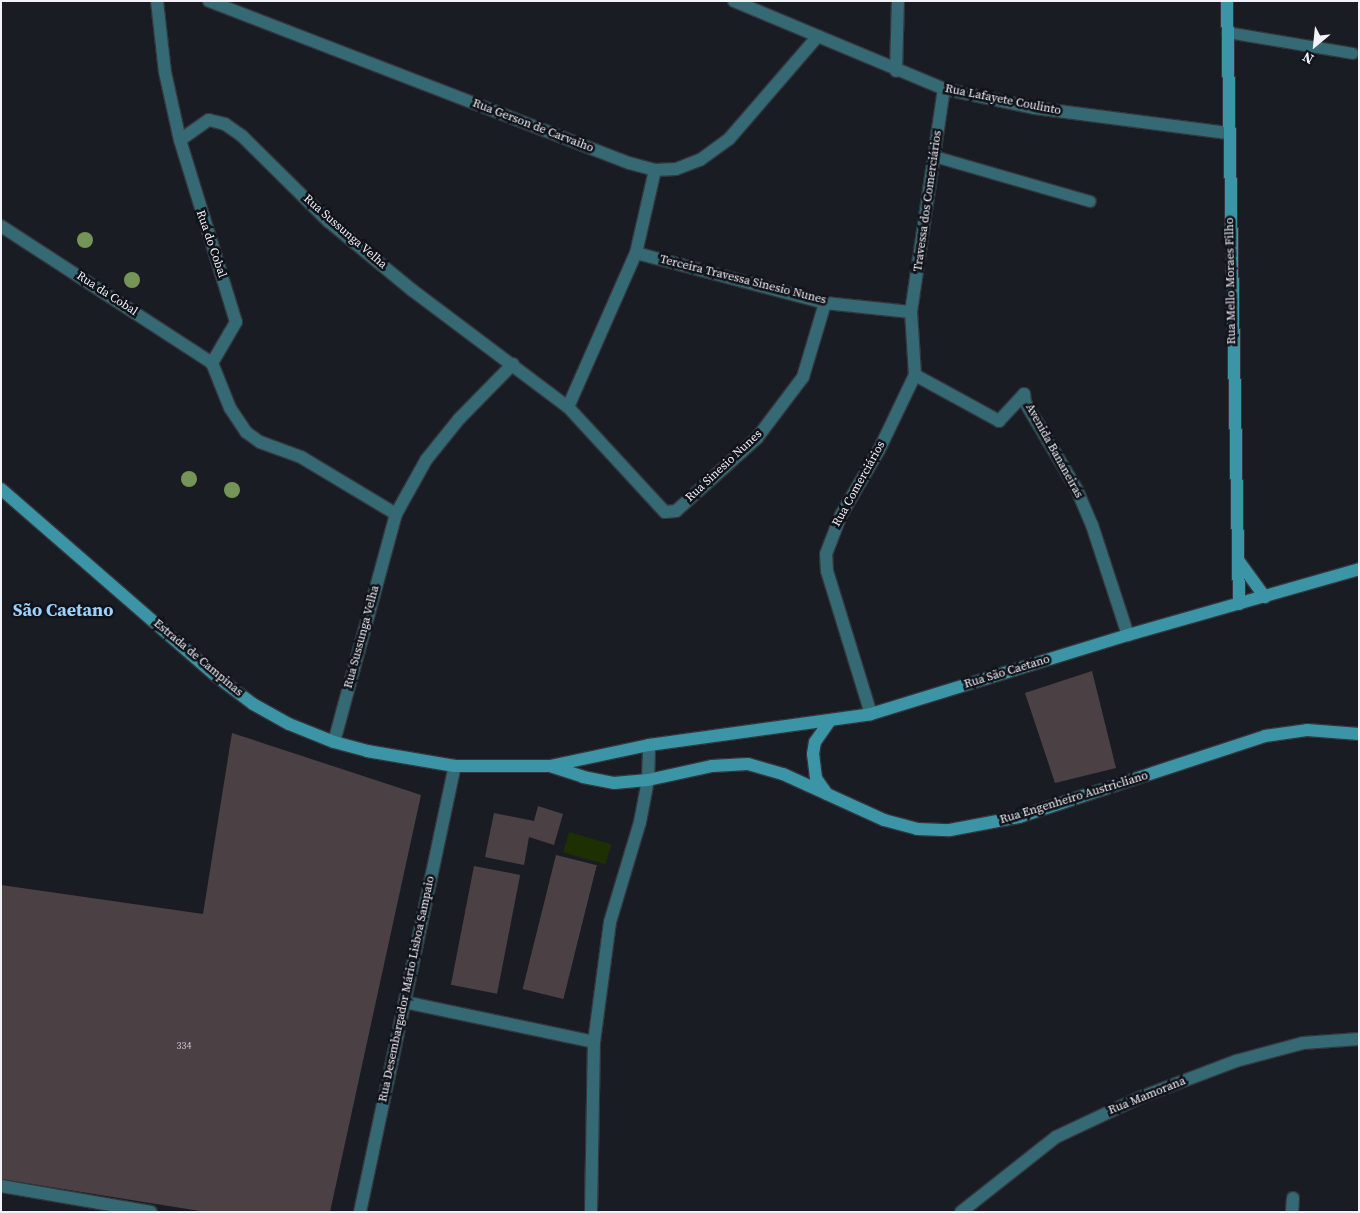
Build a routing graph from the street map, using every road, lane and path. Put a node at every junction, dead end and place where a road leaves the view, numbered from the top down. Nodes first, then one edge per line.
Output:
1 (157, 1) edge
2 (210, 1) edge
3 (734, 1) edge
4 (898, 1) edge
5 (1227, 1) edge
6 (1227, 32) junction
7 (817, 37) junction
8 (1352, 53) dead end
9 (896, 71) junction
10 (944, 89) junction
11 (1227, 133) junction
12 (180, 140) junction
13 (934, 156) junction
14 (655, 170) junction
15 (1090, 201) dead end
16 (1, 226) edge
17 (636, 252) junction
18 (825, 302) junction
19 (911, 312) junction
20 (212, 363) junction
21 (513, 364) junction
22 (915, 375) junction
23 (568, 407) junction
24 (1, 488) edge
25 (666, 512) joint
26 (396, 514) junction
27 (1238, 560) junction
28 (1359, 569) edge
29 (1265, 597) junction
30 (1239, 604) junction
31 (1128, 635) junction
32 (871, 714) junction
33 (829, 722) junction
34 (1359, 734) edge
35 (334, 742) junction
36 (649, 745) junction
37 (455, 766) junction
38 (550, 766) junction
39 (648, 780) junction
40 (831, 797) junction
41 (404, 1002) junction
42 (1359, 1039) edge
43 (594, 1042) junction
44 (1, 1186) edge
45 (1293, 1198) dead end
46 (151, 1212) edge
47 (360, 1212) edge
48 (591, 1212) edge
49 (961, 1212) edge
50 (1292, 1212) edge

1 - 12 street, Rua do Cobal
2 - 14 street, Rua Gerson de Carvaiho
3 - 7 street, Rua Lafayete Coulinto
4 - 9 street
5 - 6 main road, Rua Mello Moraes Filho
6 - 8 lane
6 - 11 main road, Rua Mello Moraes Filho
7 - 9 street, Rua Lafayete Coulinto
7 - 14 street, Rua Gerson de Carvaiho
9 - 10 street, Rua Lafayete Coulinto
10 - 11 street, Rua Lafayete Coulinto
10 - 13 street, Travessa dos Comerciários
11 - 27 main road, Rua Mello Moraes Filho
12 - 20 street, Rua do Cobal
12 - 21 street, Rua Sussunga Velha
13 - 15 lane
13 - 19 street, Travessa dos Comerciários
14 - 17 street
16 - 20 street, Rua da Cobal
17 - 18 street, Terceira Travessa Sinesio Nunes
17 - 23 street
18 - 19 street, Terceira Travessa Sinesio Nunes
18 - 25 street, Rua Sinesio Nunes
19 - 22 street, Rua Comerciários
20 - 26 street
21 - 23 street, Rua Sussunga Velha
21 - 26 street, Rua Sussunga Velha
22 - 31 street, Avenida Bananeiras
22 - 32 street, Rua Comerciários
23 - 25 street, Rua Sussunga Velha
24 - 35 main road, Estrada de Campinas
26 - 35 street, Rua Sussunga Velha
27 - 29 main road
27 - 30 main road, Rua Mello Moraes Filho
28 - 29 main road, Rua São Caetano
29 - 30 main road, Rua São Caetano
30 - 31 main road, Rua São Caetano
31 - 32 main road, Rua São Caetano
32 - 33 main road, Rua São Caetano
33 - 36 main road, Rua São Caetano
33 - 40 main road
34 - 40 main road, Rua Engenheiro Austricliano
35 - 37 main road, Estrada de Campinas
36 - 38 main road, Estrada de Campinas
36 - 39 street
37 - 38 main road, Estrada de Campinas
37 - 41 street, Rua Desembargador Mário Lisboa Sampaio
38 - 39 main road, Estrada de Campinas
39 - 40 main road, Rua Engenheiro Austricliano
39 - 43 street
41 - 43 street
41 - 47 street, Rua Desembargador Mário Lisboa Sampaio
42 - 49 street, Rua Mamorana
43 - 48 street
44 - 46 street
45 - 50 street

